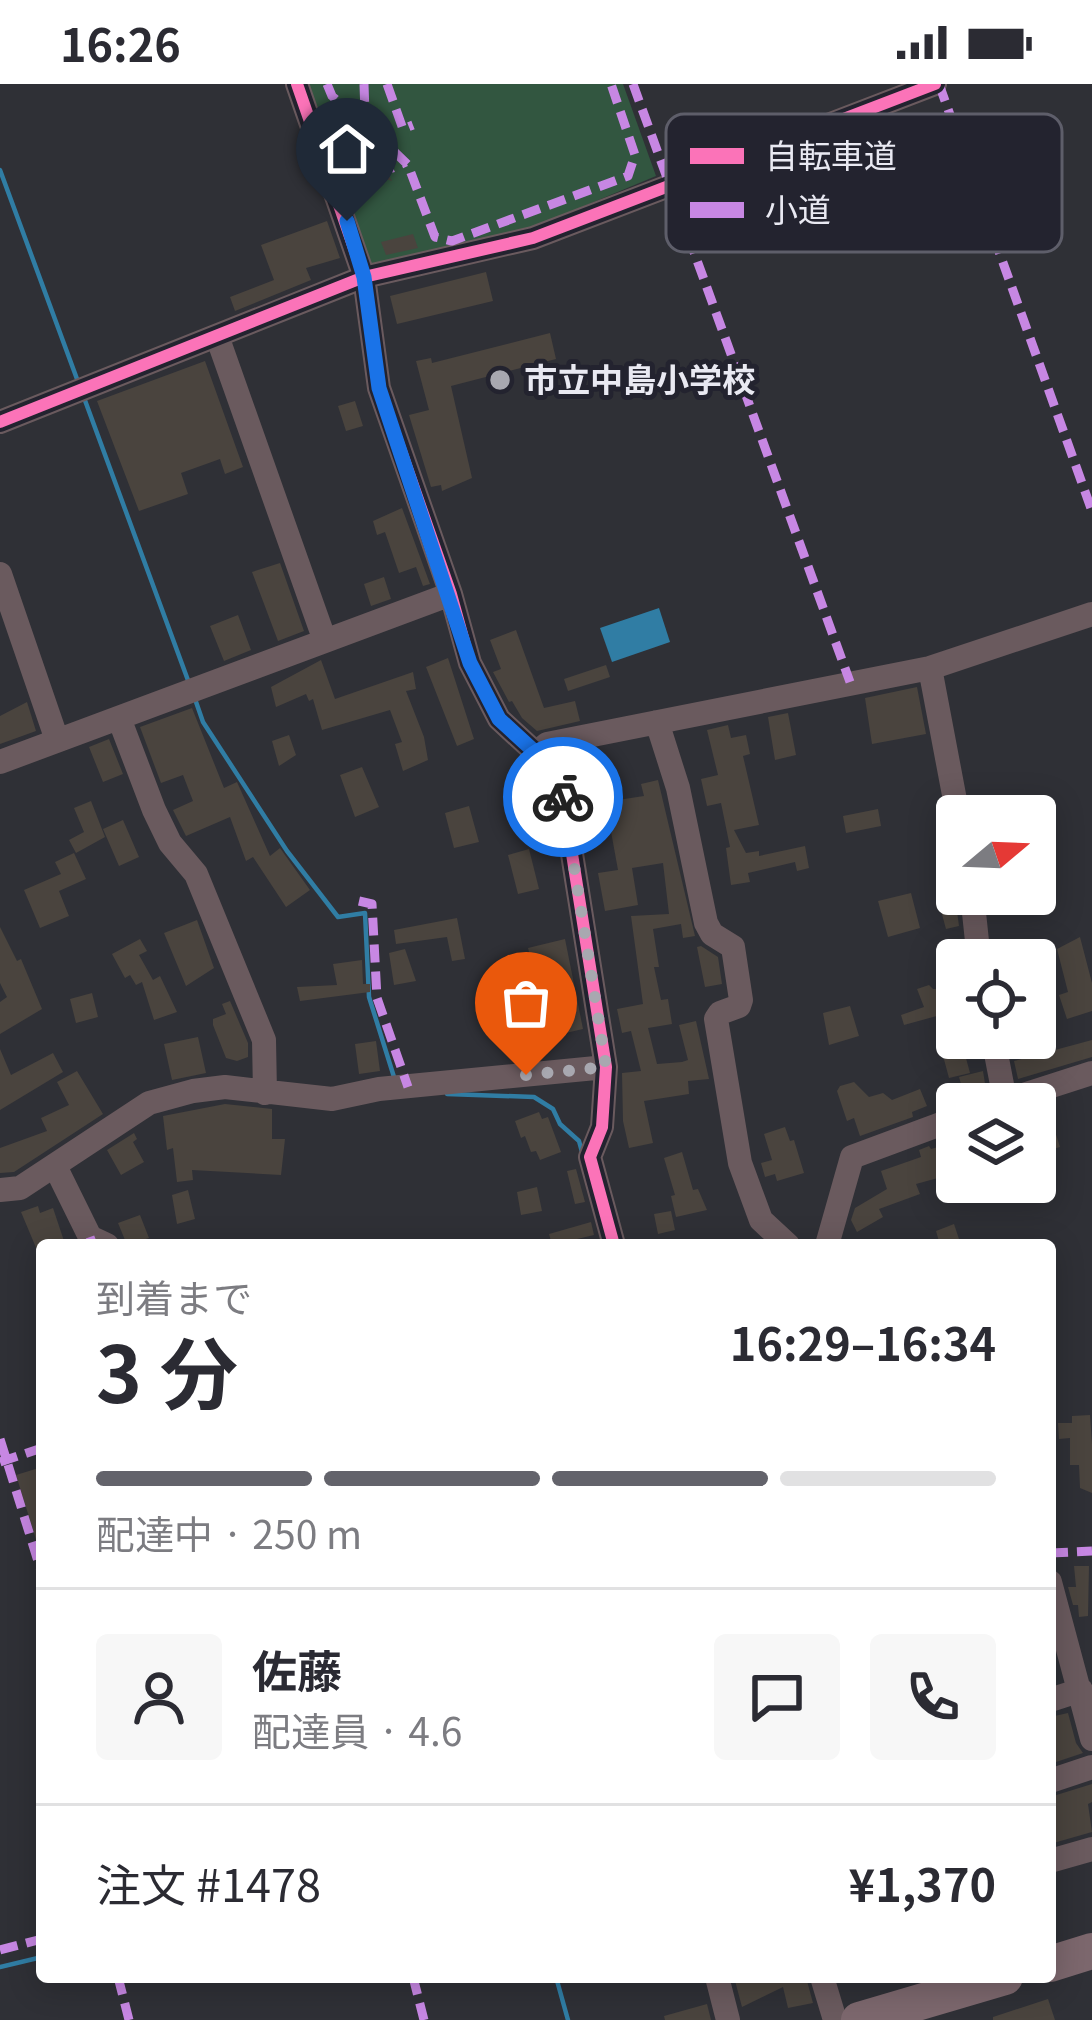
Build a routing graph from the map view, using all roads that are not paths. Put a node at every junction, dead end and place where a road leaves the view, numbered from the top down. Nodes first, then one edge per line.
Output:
1 (297, 84) edge
2 (935, 84) edge
3 (857, 114) edge
4 (666, 187) edge
5 (364, 277) junction
6 (218, 336) junction
7 (0, 422) edge
8 (0, 574) edge
9 (451, 594) junction
10 (1092, 614) edge
11 (326, 641) junction
12 (930, 668) junction
13 (119, 718) junction
14 (657, 722) junction
15 (57, 740) junction
16 (536, 753) junction
17 (0, 762) edge
18 (954, 795) edge
19 (606, 1067) junction
20 (1092, 1073) edge
21 (1056, 1084) edge
22 (265, 1093) junction
23 (936, 1126) edge
24 (55, 1166) junction
25 (0, 1190) edge
26 (94, 1239) edge
27 (612, 1239) edge
28 (782, 1239) edge
29 (829, 1239) edge
30 (1056, 1601) edge
31 (1086, 1696) edge
32 (1056, 1699) edge
33 (1092, 1739) edge
34 (1092, 1767) edge
35 (1056, 1779) edge
36 (1092, 1849) edge
37 (1056, 1859) edge
38 (1092, 1951) edge
39 (1056, 1962) edge
40 (719, 1983) edge
41 (824, 1983) edge
42 (984, 1983) edge
43 (728, 2020) edge
44 (835, 2020) edge
45 (859, 2020) edge

1 - 5 street
2 - 3 street
4 - 5 street
5 - 6 street
5 - 9 street
6 - 7 street
6 - 11 street
8 - 15 street
9 - 11 street
9 - 16 street
10 - 12 street
11 - 13 street
12 - 14 street
12 - 18 street
13 - 15 street
13 - 22 street
14 - 16 street
14 - 28 street
15 - 17 street
16 - 19 street
19 - 22 street
19 - 27 street
20 - 21 street
22 - 24 street
23 - 29 street
24 - 25 street
24 - 26 street
30 - 31 street
31 - 32 street
31 - 33 street
34 - 35 street
36 - 37 street
38 - 39 highway
40 - 43 street
41 - 44 street
42 - 45 highway

